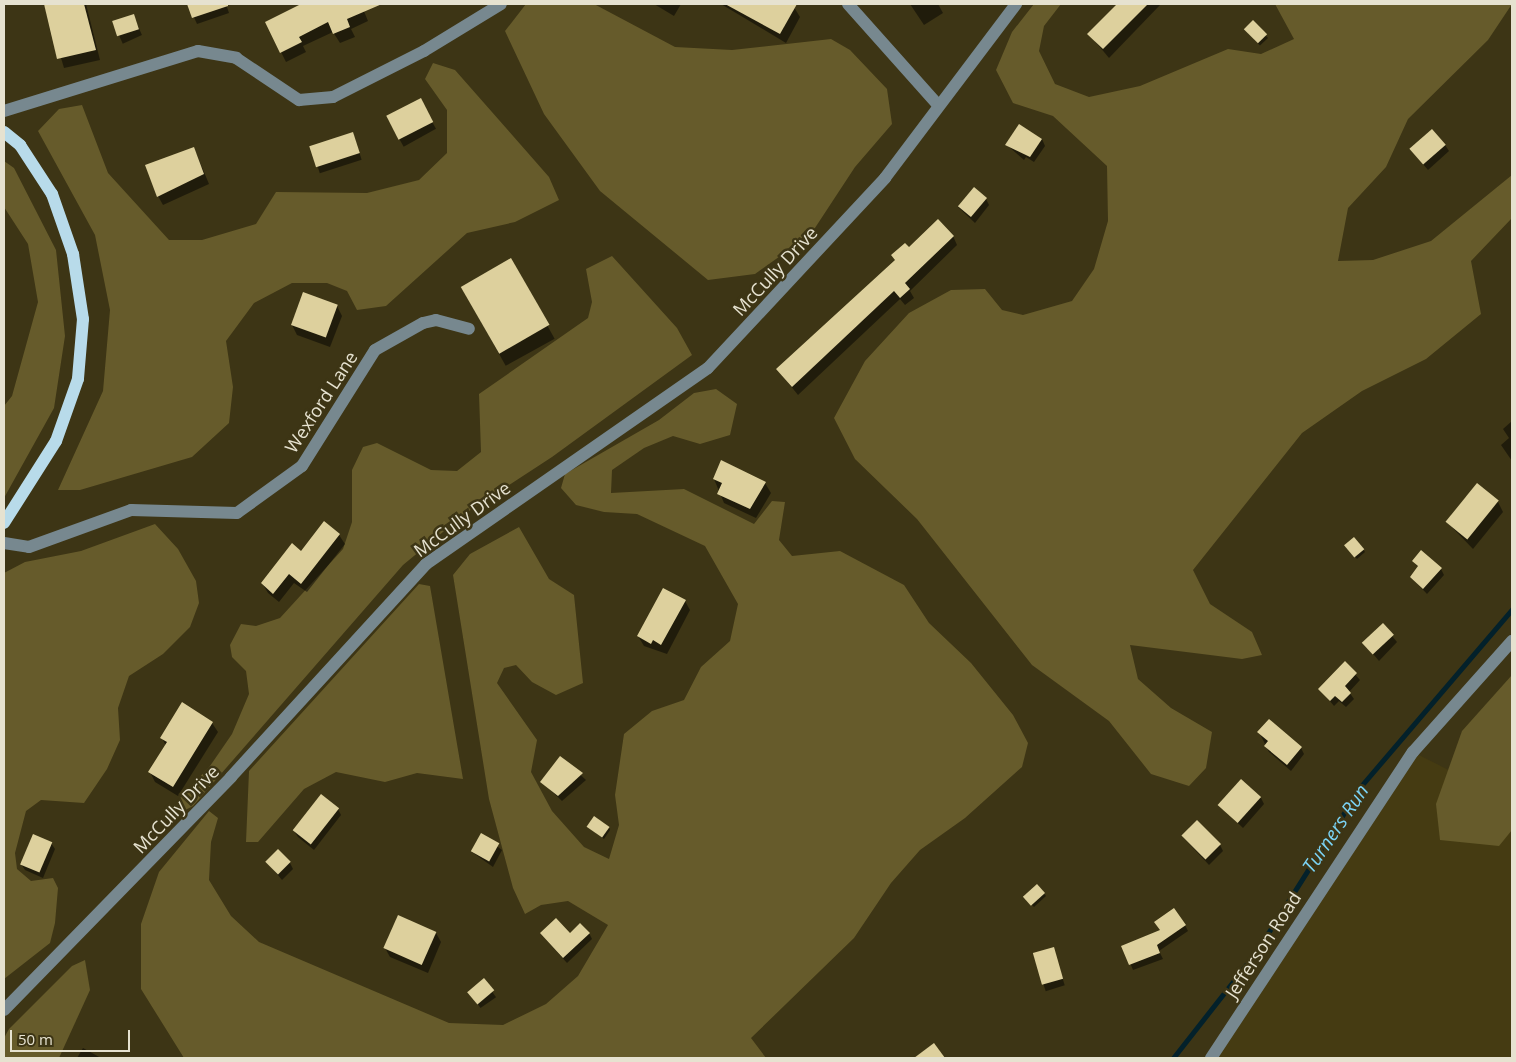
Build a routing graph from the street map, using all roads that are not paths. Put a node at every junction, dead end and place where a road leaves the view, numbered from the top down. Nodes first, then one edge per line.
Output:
1 (501, 4) edge
2 (848, 4) edge
3 (1016, 4) edge
4 (937, 104) junction
5 (4, 111) edge
6 (4, 132) edge
7 (469, 329) dead end
8 (4, 523) edge
9 (4, 543) edge
10 (1512, 640) edge
11 (4, 1010) edge
12 (1211, 1058) edge

1 - 5 street
2 - 4 street
3 - 4 street, McCully Drive
4 - 11 street, McCully Drive
6 - 8 main road
7 - 9 street, Wexford Lane
10 - 12 street, Jefferson Road

